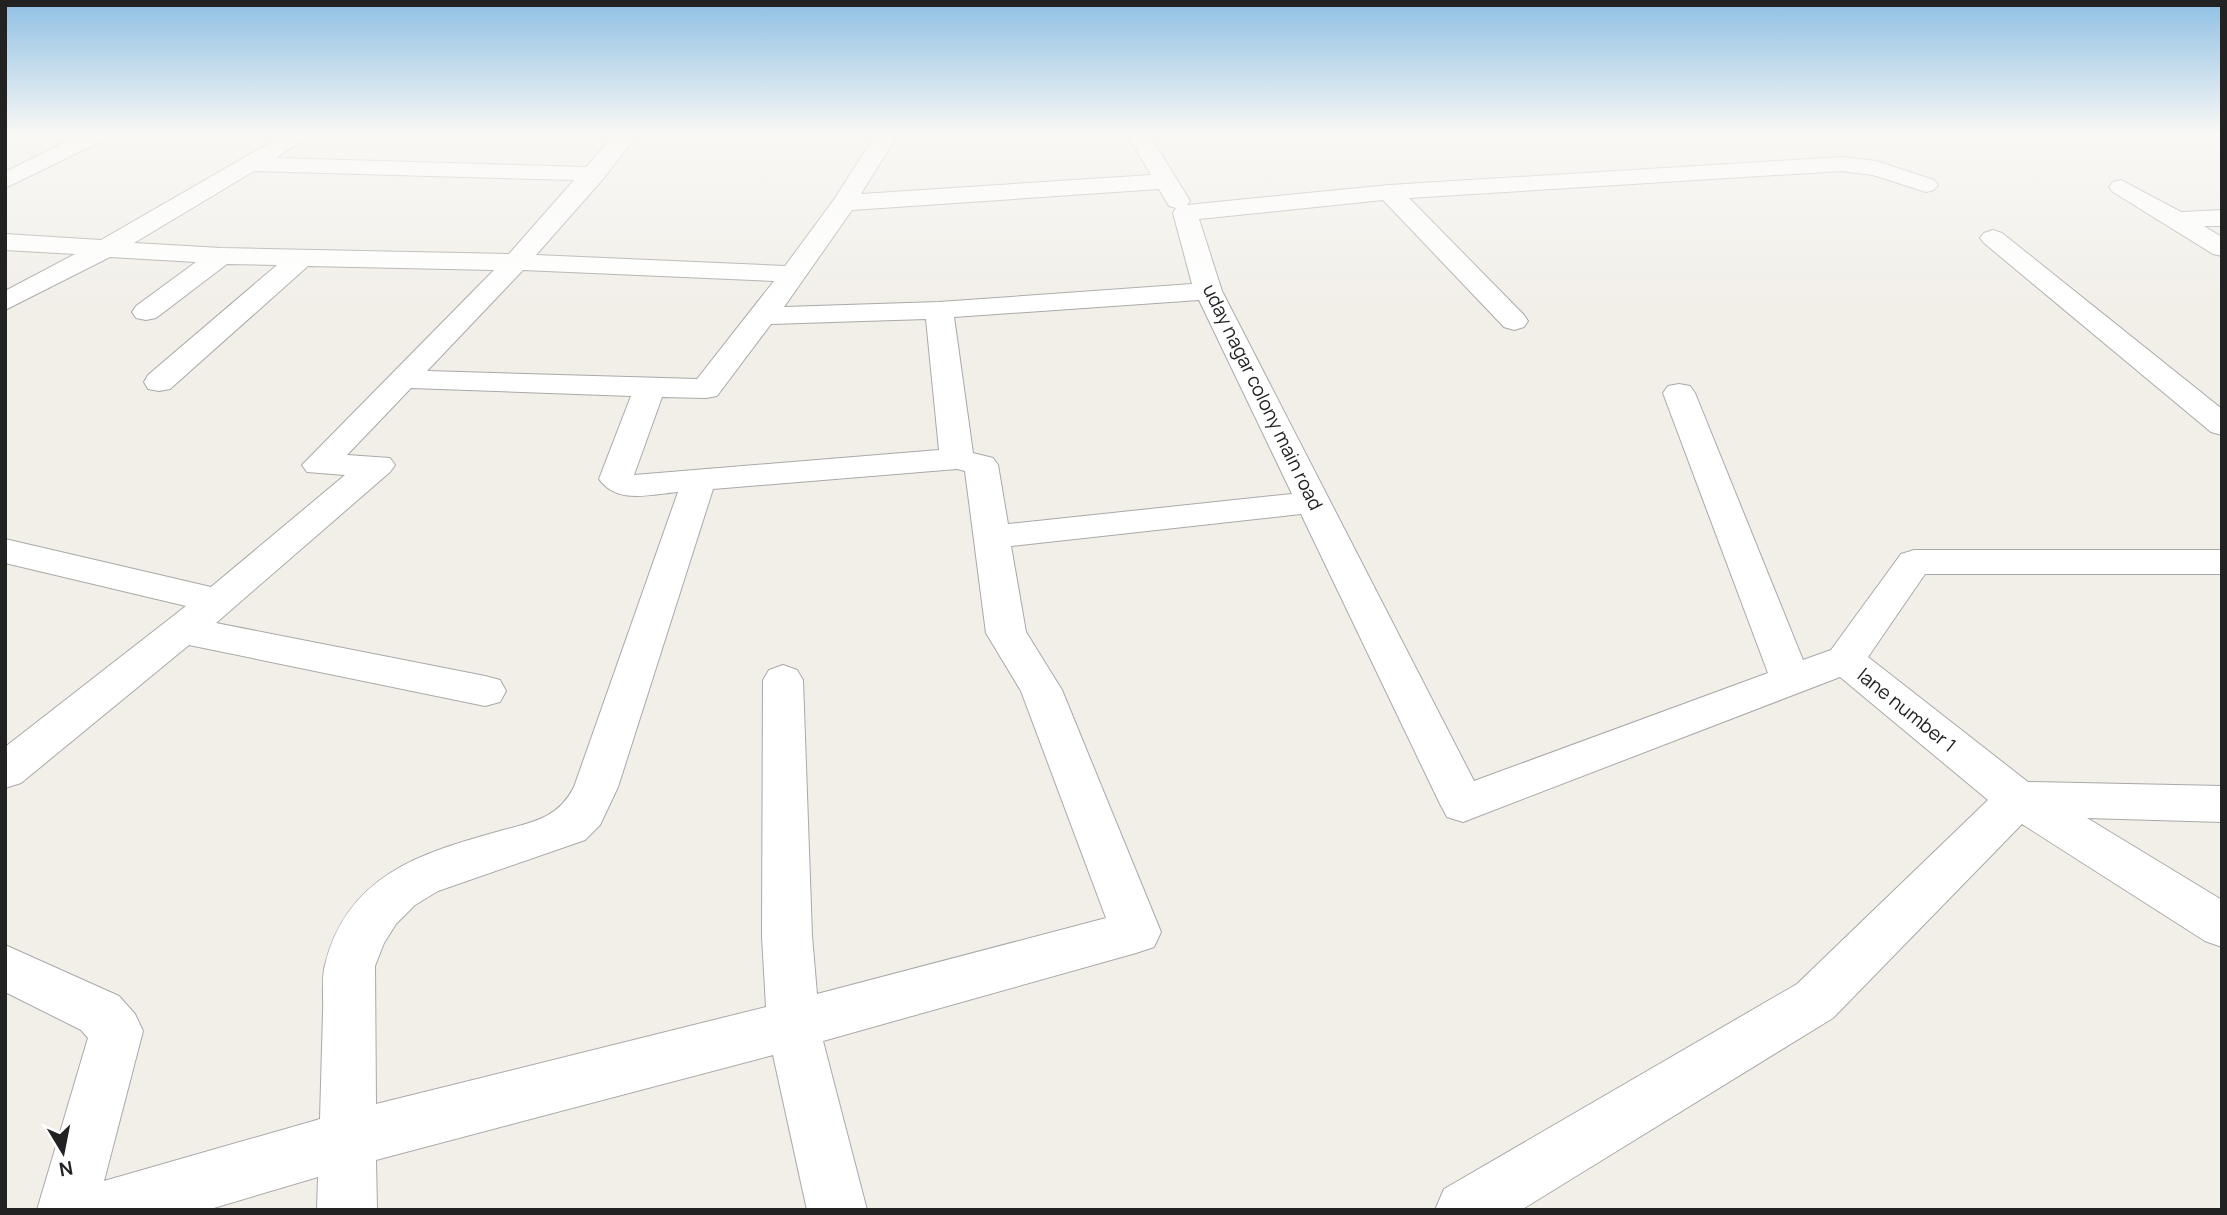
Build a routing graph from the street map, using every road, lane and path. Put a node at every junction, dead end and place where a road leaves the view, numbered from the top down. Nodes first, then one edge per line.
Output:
1 (204, 191) edge
2 (580, 191) edge
3 (852, 191) edge
4 (1023, 191) edge
5 (1170, 191) edge
6 (1388, 191) junction
7 (1393, 191) edge
8 (2127, 191) edge
9 (844, 203) junction
10 (1185, 213) junction
11 (2222, 218) edge
12 (2176, 220) junction
13 (1993, 238) dead end
14 (5, 242) edge
15 (2222, 248) edge
16 (103, 250) junction
17 (221, 256) junction
18 (300, 259) junction
19 (516, 262) junction
20 (791, 274) junction
21 (1208, 290) junction
22 (5, 302) edge
23 (939, 310) junction
24 (146, 312) dead end
25 (764, 316) junction
26 (1514, 321) dead end
27 (405, 379) junction
28 (159, 382) dead end
29 (650, 387) junction
30 (1679, 393) dead end
31 (2222, 425) edge
32 (957, 459) junction
33 (699, 480) junction
34 (1314, 502) junction
35 (991, 537) junction
36 (5, 551) edge
37 (2222, 562) edge
38 (218, 601) junction
39 (183, 630) junction
40 (1844, 660) junction
41 (1790, 678) junction
42 (783, 680) dead end
43 (485, 691) dead end
44 (5, 771) edge
45 (2018, 799) junction
46 (2222, 804) edge
47 (2222, 926) edge
48 (5, 967) edge
49 (793, 1025) junction
50 (350, 1139) junction
51 (67, 1210) edge
52 (107, 1210) edge
53 (347, 1210) edge
54 (837, 1210) edge
55 (1465, 1210) edge

1 - 16 street
2 - 19 street
3 - 9 street
4 - 9 street
5 - 10 street, uday nagar colony main road
6 - 7 street
6 - 10 street
6 - 26 street
8 - 12 street
9 - 20 street
10 - 21 street, uday nagar colony main road
11 - 12 street
12 - 15 street
13 - 31 street
14 - 16 street
16 - 17 street
16 - 22 street
17 - 18 street
17 - 24 street
18 - 19 street
18 - 28 street
19 - 20 street
19 - 27 street
20 - 25 street
21 - 23 street
21 - 34 street, uday nagar colony main road
23 - 25 street
23 - 32 street
25 - 29 street
27 - 29 street
27 - 38 street
29 - 33 street
30 - 41 street
32 - 33 street
32 - 35 street
33 - 50 street
34 - 35 street
34 - 41 street, uday nagar colony main road
35 - 49 street
36 - 38 street
37 - 40 street, lane number 1
38 - 39 street
39 - 43 street
39 - 44 street
40 - 41 street, uday nagar colony main road
40 - 45 street, lane number 1
42 - 49 street
45 - 46 street
45 - 47 street, lane number 1
45 - 55 street
48 - 51 street
49 - 50 street
49 - 54 street
50 - 52 street
50 - 53 street

